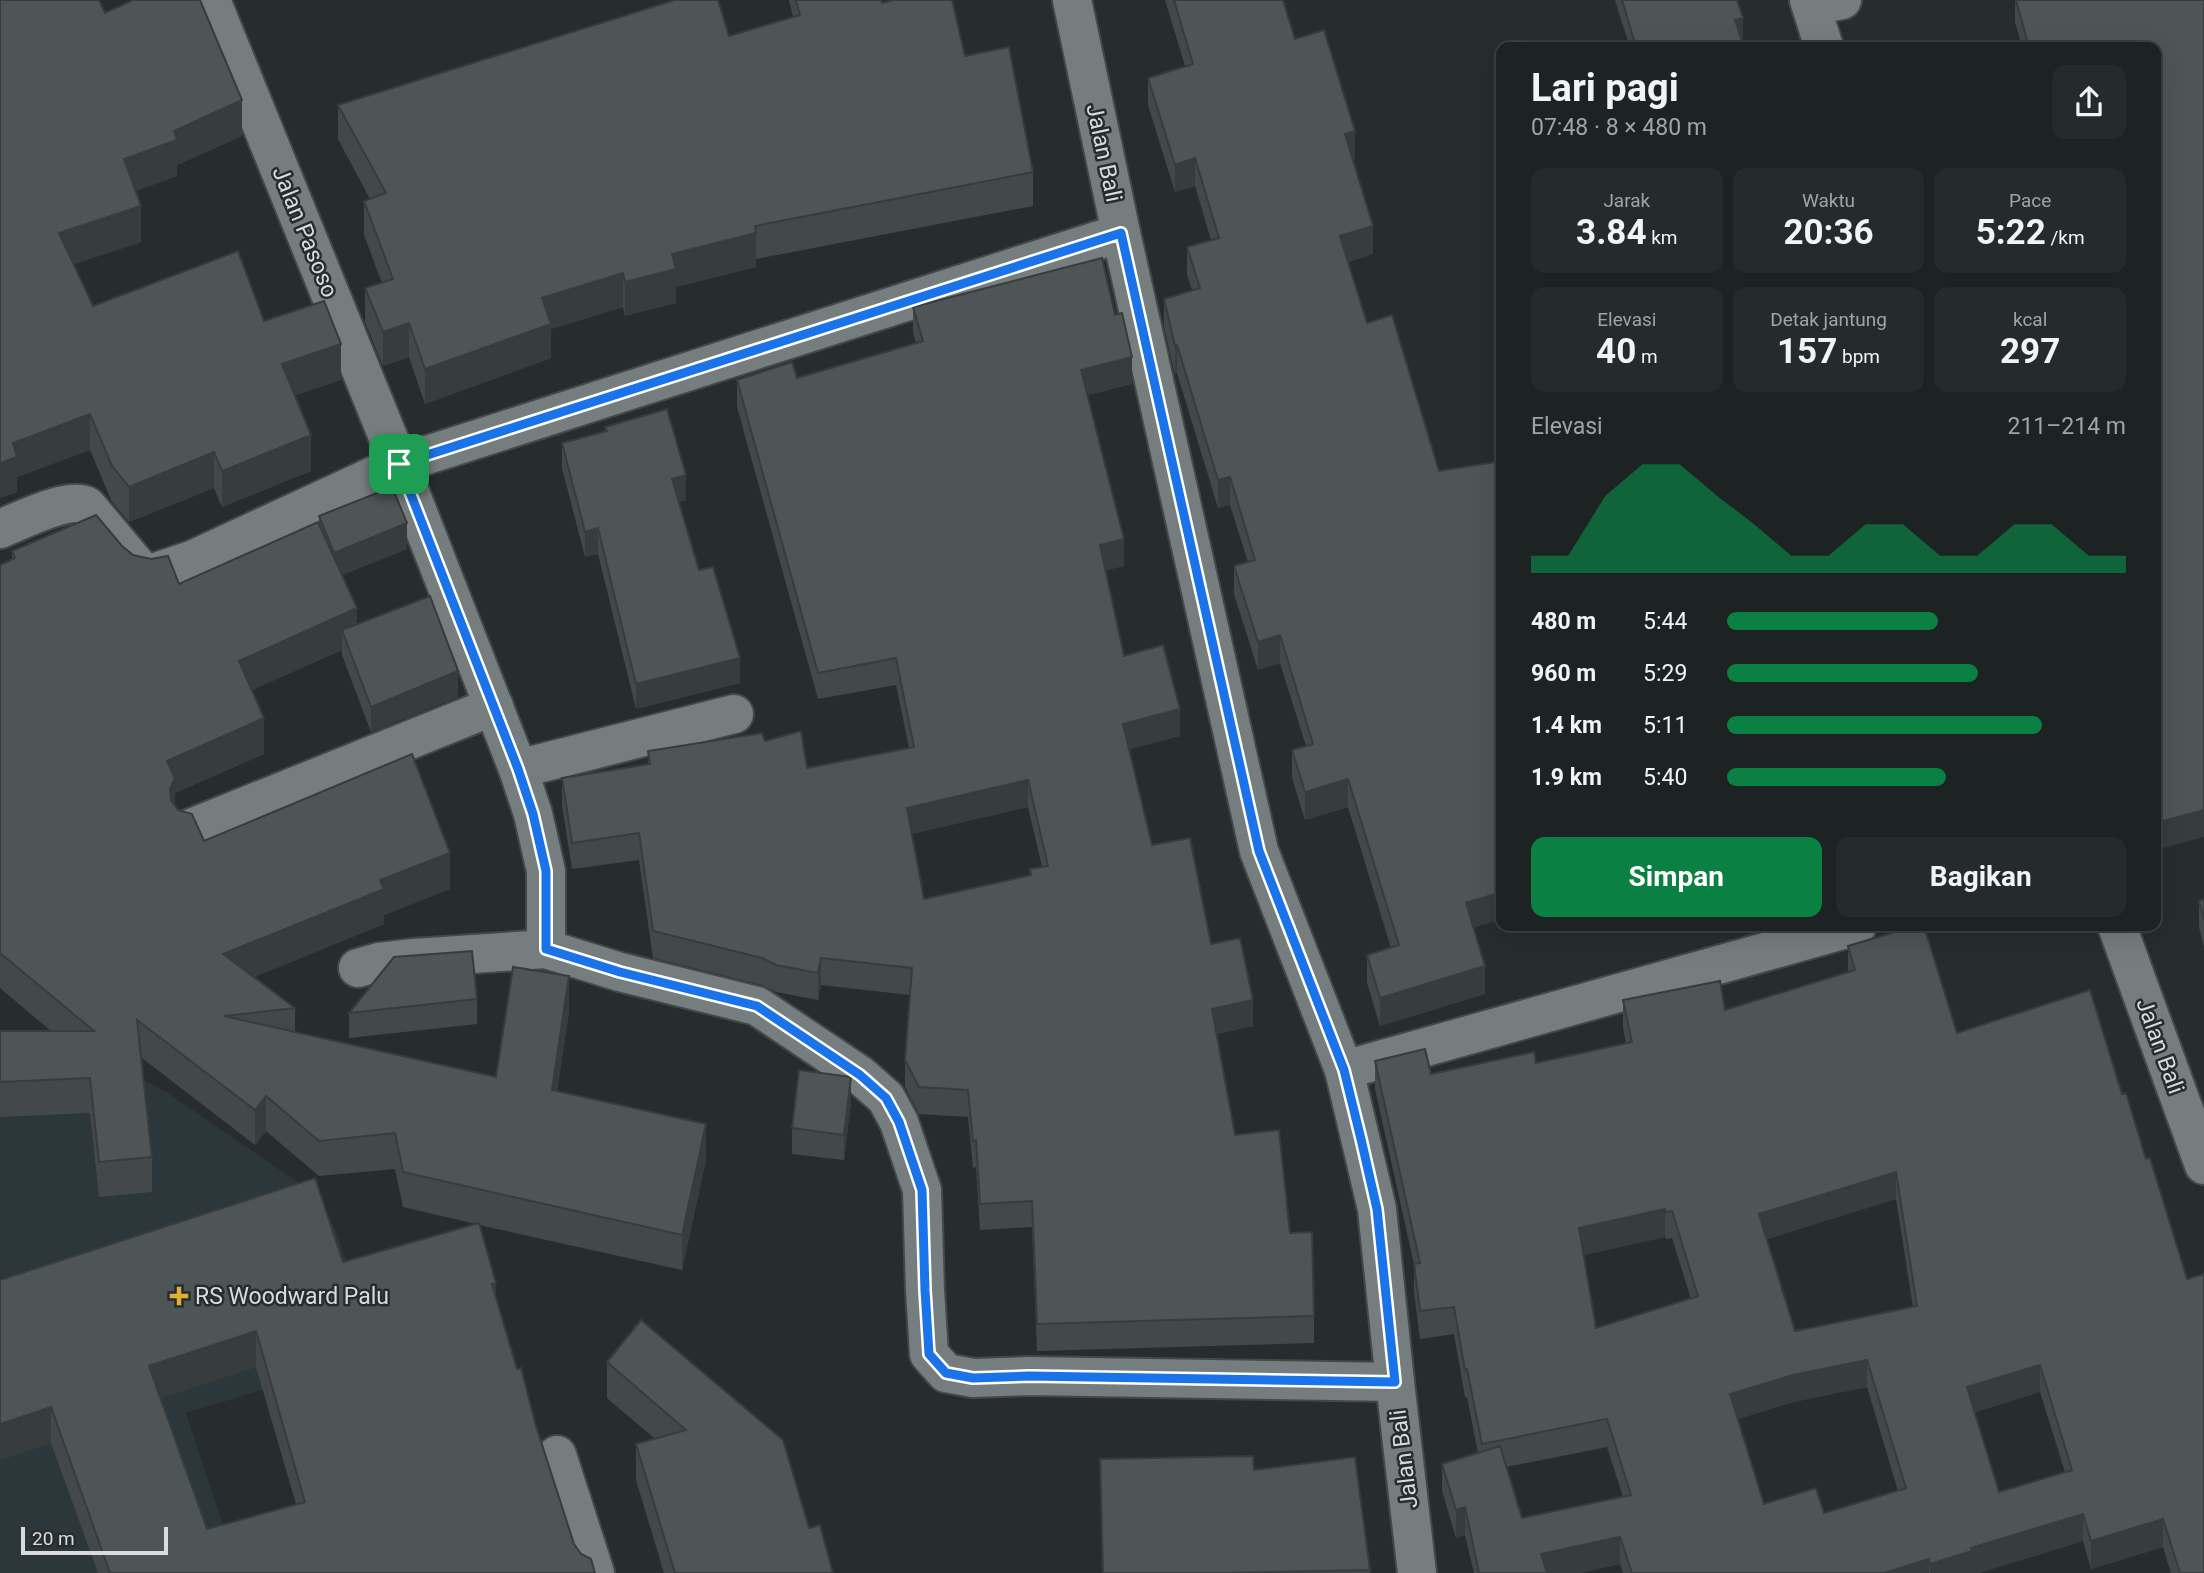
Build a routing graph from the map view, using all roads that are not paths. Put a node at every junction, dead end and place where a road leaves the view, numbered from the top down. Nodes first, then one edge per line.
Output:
1 (211, 0) edge
2 (1072, 0) edge
3 (1820, 2) edge
4 (1824, 42) edge
5 (1121, 233) junction
6 (399, 464) junction
7 (0, 529) edge
8 (494, 706) junction
9 (734, 714) dead end
10 (518, 769) junction
11 (191, 828) edge
12 (1839, 931) edge
13 (2119, 931) edge
14 (551, 950) junction
15 (358, 968) dead end
16 (1344, 1070) junction
17 (2204, 1166) edge
18 (1395, 1382) junction
19 (557, 1455) dead end
20 (595, 1573) edge
21 (1417, 1573) edge

1 - 6 street, Jalan Pasoso
2 - 5 street, Jalan Bali
3 - 4 street
5 - 6 street
5 - 16 street, Jalan Bali
6 - 7 street
6 - 8 street, Jalan Pasoso
8 - 10 street, Jalan Pasoso
8 - 11 street
9 - 10 street
10 - 14 street, Jalan Pasoso
12 - 16 street
13 - 17 street, Jalan Bali
14 - 15 street
14 - 18 street
16 - 18 street, Jalan Bali
18 - 21 street, Jalan Bali
19 - 20 street

